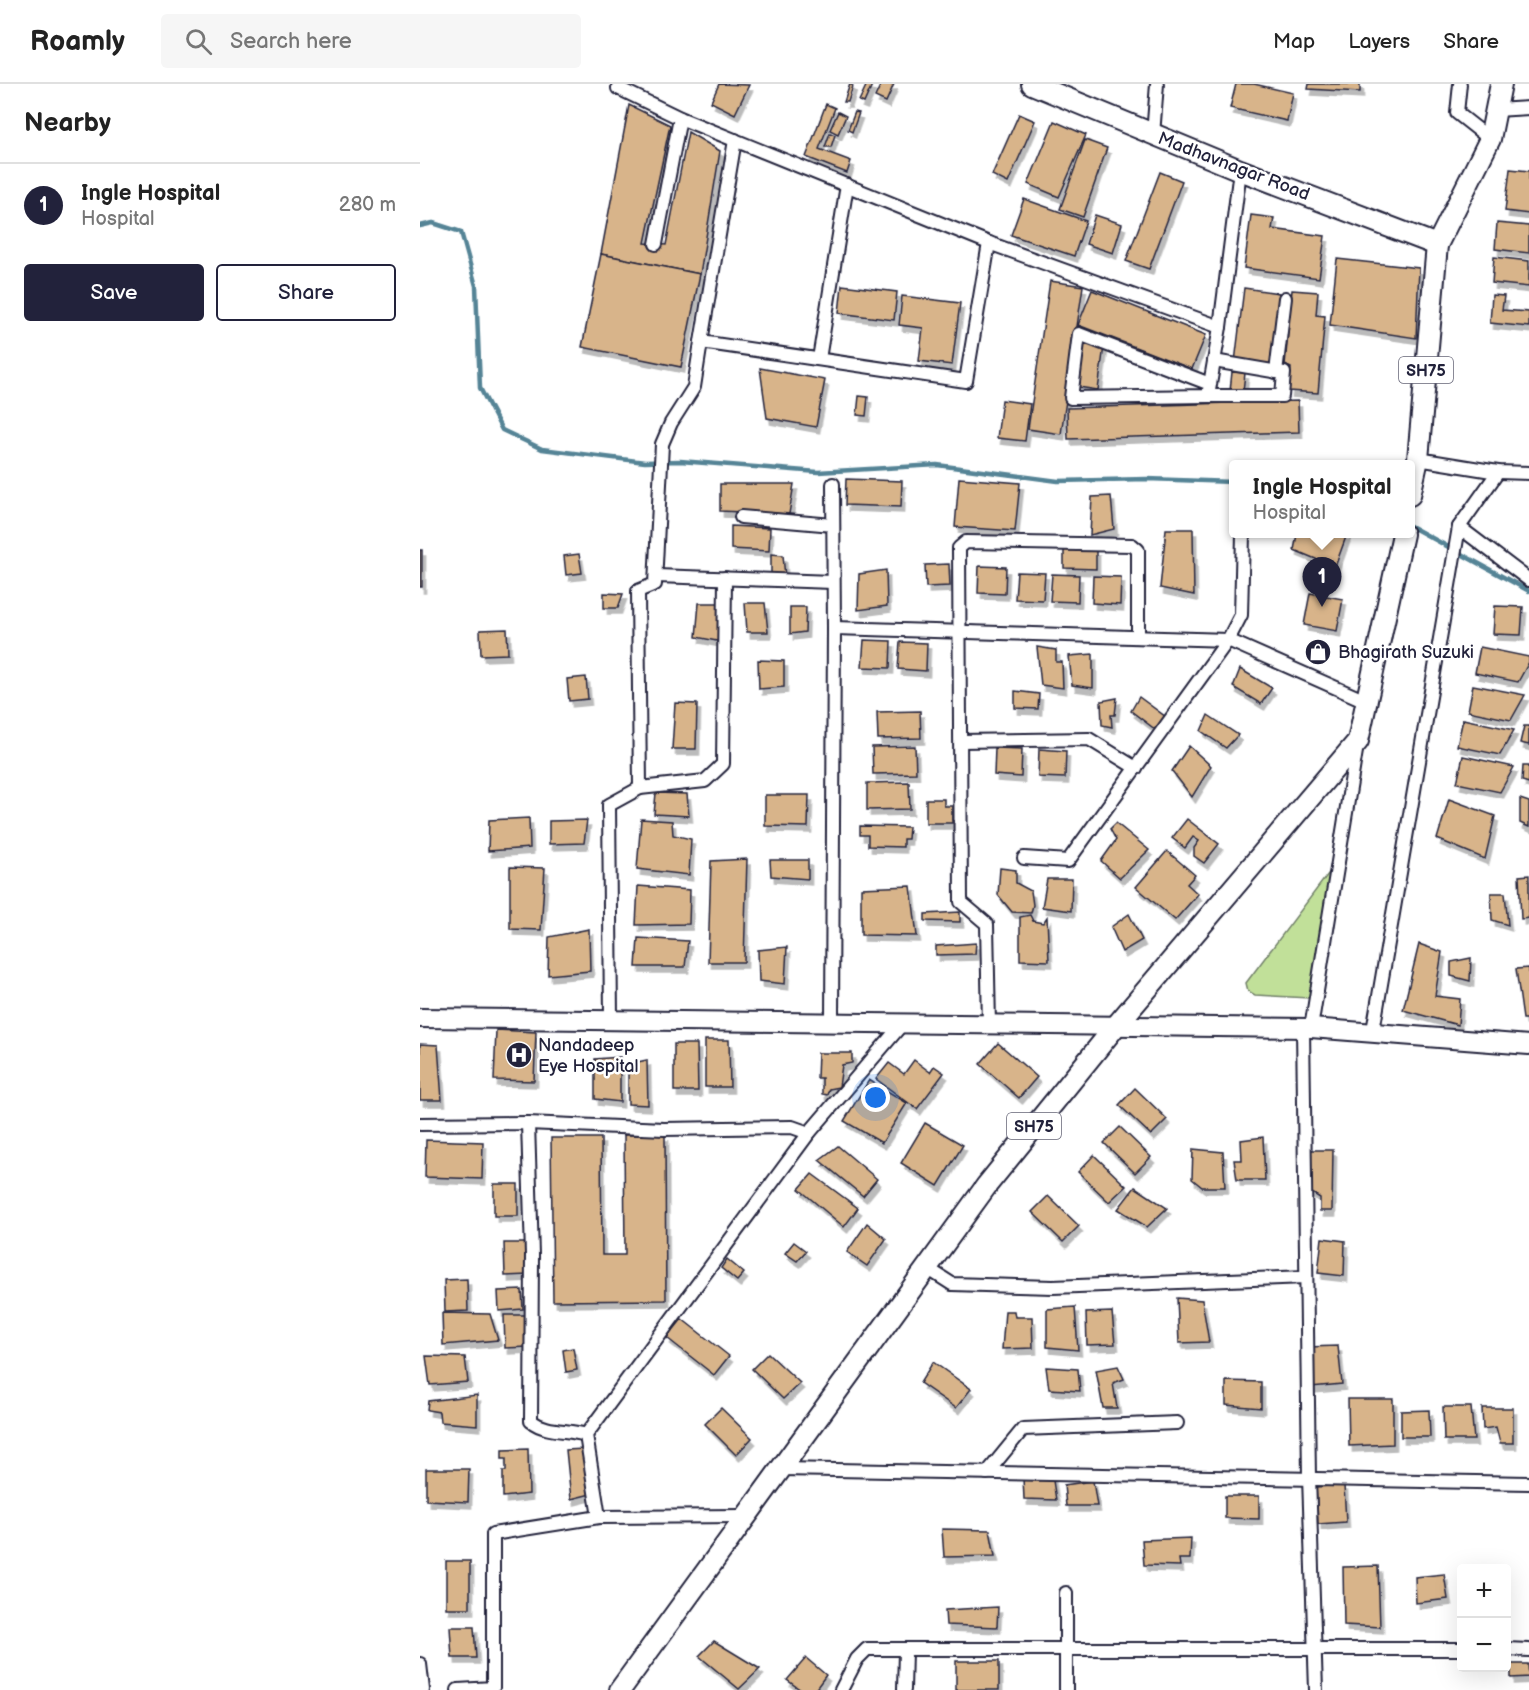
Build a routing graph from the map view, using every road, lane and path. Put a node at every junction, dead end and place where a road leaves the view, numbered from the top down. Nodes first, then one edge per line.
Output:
1 (619, 84) edge
2 (1157, 84) edge
3 (1460, 84) edge
4 (1500, 84) edge
5 (1037, 85) edge
6 (1529, 108) edge
7 (1496, 110) junction
8 (680, 118) junction
9 (1153, 135) junction
10 (1490, 139) junction
11 (735, 140) junction
12 (1240, 170) junction
13 (847, 185) junction
14 (989, 243) junction
15 (656, 244) dead end
16 (1437, 245) junction
17 (1285, 298) dead end
18 (1220, 327) junction
19 (701, 342) junction
20 (819, 359) junction
21 (1214, 361) junction
22 (1276, 372) junction
23 (1209, 390) junction
24 (1418, 459) junction
25 (1415, 472) edge
26 (1498, 472) junction
27 (1529, 473) edge
28 (833, 484) dead end
29 (741, 517) dead end
30 (833, 525) junction
31 (1459, 527) junction
32 (1243, 538) edge
33 (1402, 542) edge
34 (656, 576) junction
35 (725, 578) junction
36 (1529, 580) edge
37 (833, 582) junction
38 (834, 628) junction
39 (961, 632) junction
40 (1138, 637) junction
41 (1228, 640) junction
42 (1368, 702) junction
43 (961, 741) junction
44 (1358, 741) junction
45 (1136, 768) junction
46 (640, 789) junction
47 (1024, 858) dead end
48 (420, 1018) edge
49 (611, 1018) junction
50 (832, 1021) junction
51 (903, 1023) junction
52 (989, 1026) junction
53 (1115, 1027) junction
54 (1307, 1029) junction
55 (1374, 1031) junction
56 (1529, 1045) edge
57 (528, 1123) junction
58 (420, 1124) edge
59 (809, 1133) junction
60 (927, 1268) junction
61 (1306, 1278) junction
62 (1178, 1423) dead end
63 (586, 1435) junction
64 (781, 1469) junction
65 (987, 1473) junction
66 (1309, 1478) junction
67 (1529, 1483) edge
68 (747, 1516) junction
69 (598, 1517) junction
70 (1066, 1593) dead end
71 (1313, 1647) junction
72 (1457, 1649) edge
73 (1511, 1649) edge
74 (1065, 1650) junction
75 (1529, 1650) edge
76 (905, 1651) junction
77 (420, 1664) edge
78 (493, 1689) edge
79 (423, 1690) edge
80 (458, 1690) edge
81 (620, 1690) edge
82 (841, 1690) edge
83 (903, 1690) edge
84 (1066, 1690) edge
85 (1316, 1690) edge

1 - 8 street
2 - 9 street
3 - 10 street
4 - 7 main road, SH75
5 - 9 main road, Madhavnagar Road
6 - 7 street
7 - 10 main road, SH75
8 - 11 street
8 - 15 street
9 - 12 main road, Madhavnagar Road
10 - 16 main road, SH75
11 - 13 street
11 - 19 street
12 - 16 main road, Madhavnagar Road
12 - 18 street
13 - 14 street
13 - 20 street
14 - 18 street
14 - 20 street
16 - 24 main road, SH75
17 - 22 street
18 - 21 street
19 - 20 street
19 - 34 street
21 - 22 street
21 - 23 street
22 - 23 street
23 - 23 street
24 - 25 main road, SH75
24 - 26 street
26 - 27 street
26 - 31 street
28 - 30 street
29 - 30 street
30 - 37 street
31 - 36 street
31 - 55 street
32 - 41 street
33 - 42 main road, SH75
34 - 35 street
34 - 46 street
35 - 37 street
35 - 46 street
37 - 38 street
38 - 39 street
38 - 50 street
39 - 40 street
39 - 40 street
39 - 43 street
40 - 41 street
41 - 42 street
41 - 45 street
42 - 44 main road, SH75
43 - 45 street
43 - 52 street
44 - 53 main road, SH75
44 - 54 street
45 - 47 street
46 - 49 street
48 - 49 street
49 - 50 street
50 - 51 street
51 - 52 street
51 - 59 street
52 - 53 street
53 - 54 street
53 - 60 main road, SH75
54 - 55 street
54 - 61 street
55 - 56 street
57 - 58 street
57 - 59 street
57 - 63 street
59 - 63 street
60 - 61 street
60 - 64 main road, SH75
61 - 66 street
62 - 65 street
63 - 69 street
64 - 65 street
64 - 68 main road, SH75
65 - 66 street
66 - 67 street
66 - 71 street
68 - 69 street
68 - 81 main road, SH75
69 - 78 street
70 - 74 street
71 - 72 street
71 - 74 street
71 - 85 street
73 - 75 street
74 - 76 street
74 - 84 street
76 - 82 street
76 - 83 street
77 - 79 street
78 - 80 street

